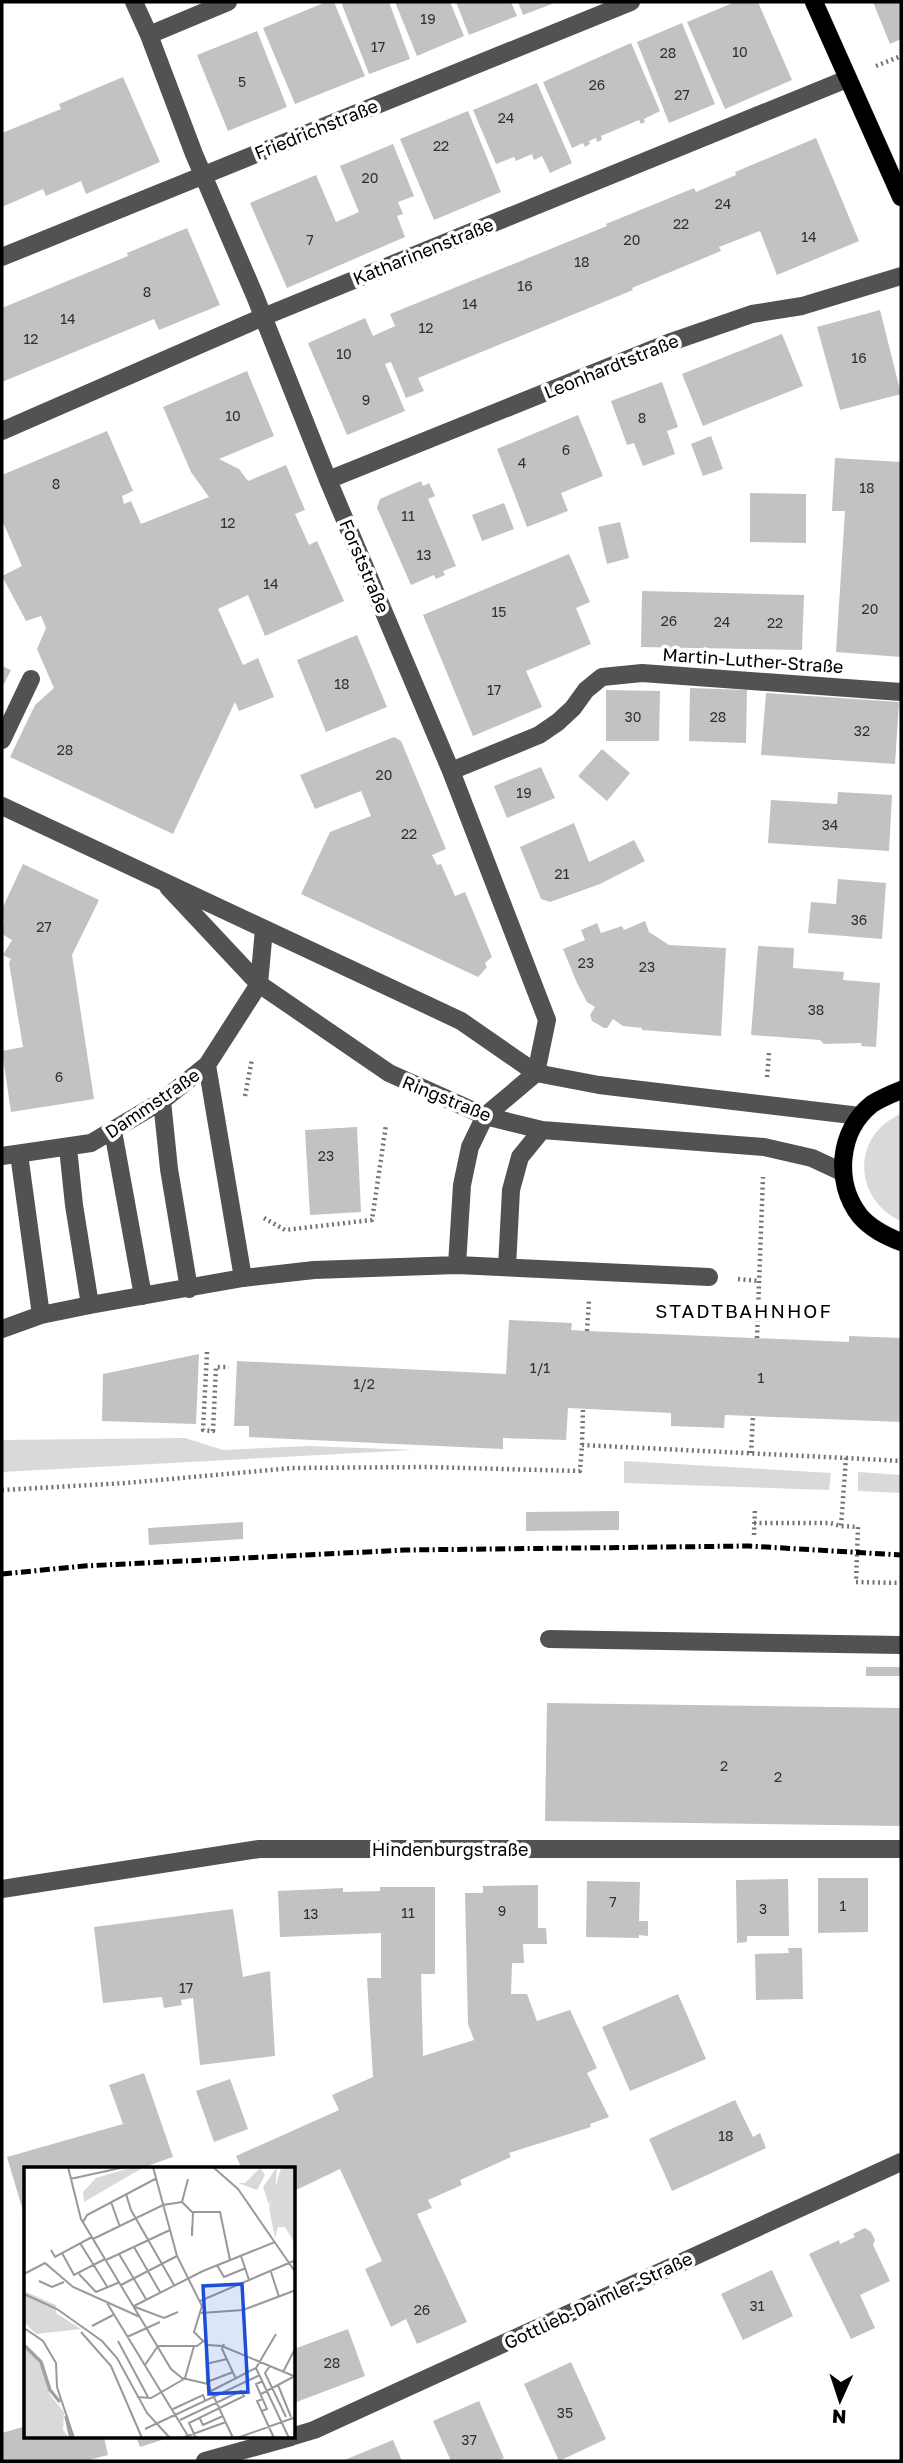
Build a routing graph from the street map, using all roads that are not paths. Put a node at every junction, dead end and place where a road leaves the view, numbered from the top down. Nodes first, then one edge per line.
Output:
1 (134, 2) edge
2 (228, 2) edge
3 (631, 2) edge
4 (814, 2) edge
5 (149, 35) junction
6 (847, 79) junction
7 (204, 174) junction
8 (901, 197) edge
9 (2, 257) edge
10 (901, 276) edge
11 (263, 317) junction
12 (2, 431) edge
13 (328, 480) junction
14 (31, 679) dead end
15 (901, 692) edge
16 (2, 740) edge
17 (451, 771) junction
18 (2, 806) edge
19 (161, 879) junction
20 (264, 929) junction
21 (259, 985) junction
22 (207, 1065) junction
23 (536, 1073) junction
24 (901, 1089) edge
25 (162, 1101) junction
26 (485, 1116) junction
27 (860, 1116) junction
28 (542, 1130) junction
29 (113, 1131) junction
30 (68, 1148) junction
31 (10, 1155) edge
32 (842, 1172) junction
33 (901, 1242) edge
34 (457, 1265) junction
35 (507, 1267) junction
36 (709, 1276) dead end
37 (243, 1278) junction
38 (189, 1289) junction
39 (143, 1296) junction
40 (90, 1305) junction
41 (41, 1315) junction
42 (2, 1329) edge
43 (550, 1639) dead end
44 (901, 1646) edge
45 (901, 1849) edge
46 (2, 1889) edge
47 (901, 2162) edge
48 (296, 2435) edge
49 (286, 2438) edge
50 (205, 2461) edge

1 - 5 street, Forststraße
2 - 5 street
3 - 7 street, Friedrichstraße
4 - 6 main road
5 - 7 street, Forststraße
6 - 8 main road
6 - 11 street, Katharinenstraße
7 - 9 street, Friedrichstraße
7 - 11 street, Forststraße
10 - 13 street, Leonhardtstraße
11 - 12 street, Katharinenstraße
11 - 13 street, Forststraße
13 - 17 street, Forststraße
14 - 16 street
15 - 17 street, Martin-Luther-Straße
17 - 23 street, Forststraße
18 - 19 street, Ringstraße
19 - 20 street, Ringstraße
19 - 21 street, Ringstraße
20 - 21 street
20 - 23 street, Ringstraße
21 - 22 street, Dammstraße
21 - 26 street, Ringstraße
22 - 25 street, Dammstraße
22 - 37 street
23 - 26 street
23 - 27 street, Ringstraße
24 - 27 main road
25 - 29 street, Dammstraße
25 - 38 street
26 - 28 street, Ringstraße
26 - 34 street
27 - 32 main road
28 - 32 street, Ringstraße
28 - 35 street
29 - 30 street, Dammstraße
29 - 39 street
30 - 31 street, Dammstraße
30 - 40 street
31 - 41 street
32 - 33 main road
34 - 35 street
34 - 37 street
35 - 36 street
37 - 38 street
38 - 39 street
39 - 40 street
40 - 41 street
41 - 42 street
43 - 44 street
45 - 46 street, Hindenburgstraße
47 - 48 street, Gottlieb-Daimler-Straße
49 - 50 street, Gottlieb-Daimler-Straße

